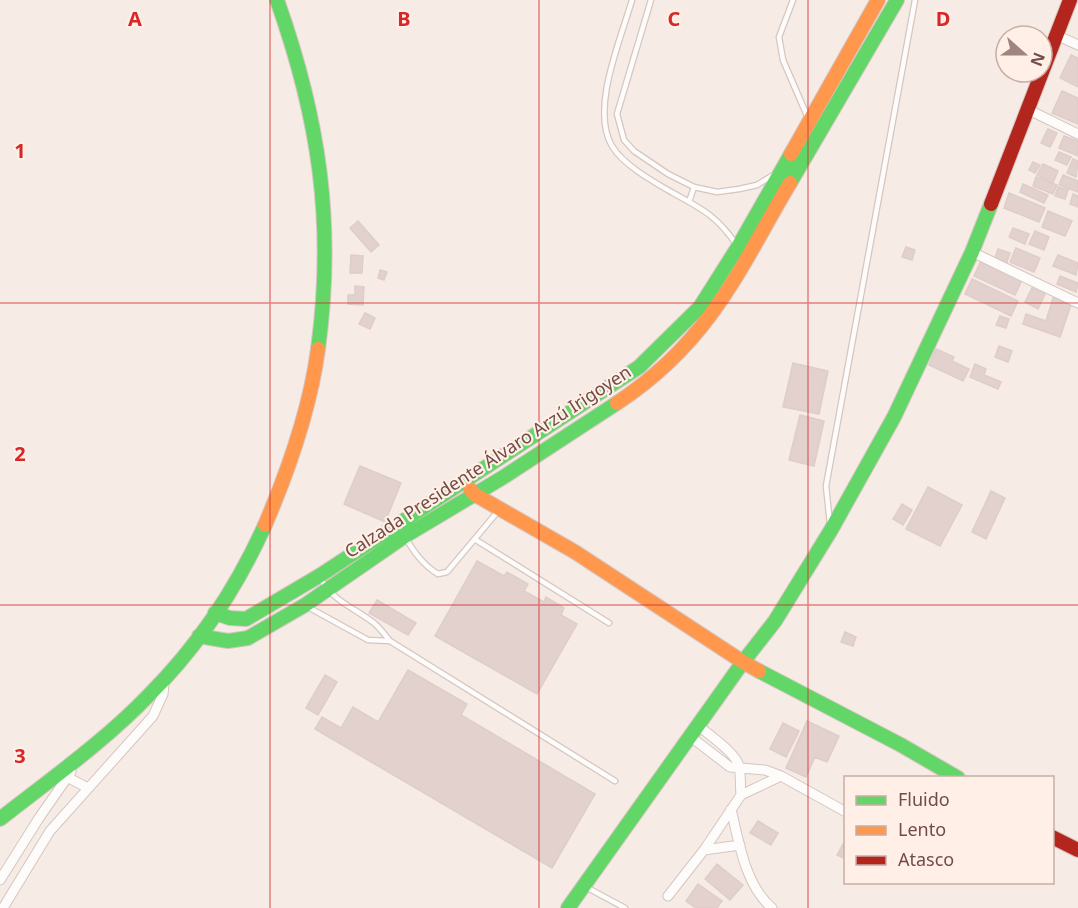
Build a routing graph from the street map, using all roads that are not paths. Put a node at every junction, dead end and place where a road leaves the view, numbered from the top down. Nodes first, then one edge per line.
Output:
1 (277, 0) edge
2 (632, 0) edge
3 (651, 0) edge
4 (793, 0) edge
5 (878, 0) edge
6 (897, 0) edge
7 (915, 0) edge
8 (1070, 0) edge
9 (1056, 35) junction
10 (1078, 45) edge
11 (1029, 110) junction
12 (810, 121) junction
13 (619, 127) junction
14 (607, 134) junction
15 (1078, 134) edge
16 (780, 171) junction
17 (694, 188) junction
18 (690, 202) junction
19 (743, 251) junction
20 (972, 252) junction
21 (1078, 303) edge
22 (470, 488) junction
23 (500, 509) junction
24 (402, 530) junction
25 (831, 530) junction
26 (476, 540) junction
27 (319, 576) junction
28 (327, 590) junction
29 (305, 604) junction
30 (215, 613) junction
31 (609, 623) dead end
32 (199, 636) junction
33 (390, 641) junction
34 (743, 662) junction
35 (165, 677) junction
36 (695, 732) junction
37 (90, 748) junction
38 (740, 769) junction
39 (781, 776) junction
40 (956, 776) edge
41 (67, 777) junction
42 (615, 781) dead end
43 (88, 788) junction
44 (741, 795) junction
45 (731, 809) junction
46 (844, 811) edge
47 (0, 819) edge
48 (1054, 838) edge
49 (740, 845) junction
50 (704, 850) junction
51 (1078, 850) edge
52 (0, 880) edge
53 (584, 885) junction
54 (668, 896) dead end
55 (3, 908) edge
56 (568, 908) edge
57 (625, 908) edge
58 (772, 908) edge

1 - 30 main road
2 - 14 lane
3 - 13 lane
4 - 12 lane
5 - 12 main road, Calzada Presidente Álvaro Arzú Irigoyen
6 - 19 main road, Calzada Presidente Álvaro Arzú Irigoyen
7 - 25 lane
8 - 9 main road
9 - 10 street
9 - 11 main road
11 - 15 street
11 - 20 main road
12 - 16 main road, Calzada Presidente Álvaro Arzú Irigoyen
13 - 14 lane
13 - 17 lane
14 - 18 lane
16 - 17 lane
16 - 19 main road, Calzada Presidente Álvaro Arzú Irigoyen
17 - 18 lane
18 - 19 lane
19 - 22 main road, Calzada Presidente Álvaro Arzú Irigoyen
20 - 21 street
20 - 25 main road
22 - 23 main road
22 - 24 main road, Calzada Presidente Álvaro Arzú Irigoyen
23 - 26 lane
23 - 34 main road
24 - 26 lane
24 - 27 main road, Calzada Presidente Álvaro Arzú Irigoyen
24 - 28 main road, Calzada Presidente Álvaro Arzú Irigoyen
25 - 34 main road
26 - 31 lane
27 - 28 lane
27 - 30 main road, Calzada Presidente Álvaro Arzú Irigoyen
28 - 29 main road, Calzada Presidente Álvaro Arzú Irigoyen
28 - 33 lane
29 - 32 main road, Calzada Presidente Álvaro Arzú Irigoyen
29 - 33 lane
30 - 32 main road
32 - 35 main road
33 - 42 lane
34 - 36 main road
34 - 40 main road
35 - 37 main road
35 - 43 street
36 - 38 street
36 - 53 main road
37 - 41 street
37 - 47 main road
38 - 39 street
38 - 44 street
39 - 44 street
39 - 46 street
41 - 43 street
41 - 52 street
43 - 55 street
44 - 45 street
45 - 49 street
45 - 50 street
48 - 51 main road
49 - 50 street
49 - 58 street
50 - 54 street
53 - 56 main road
53 - 57 lane

